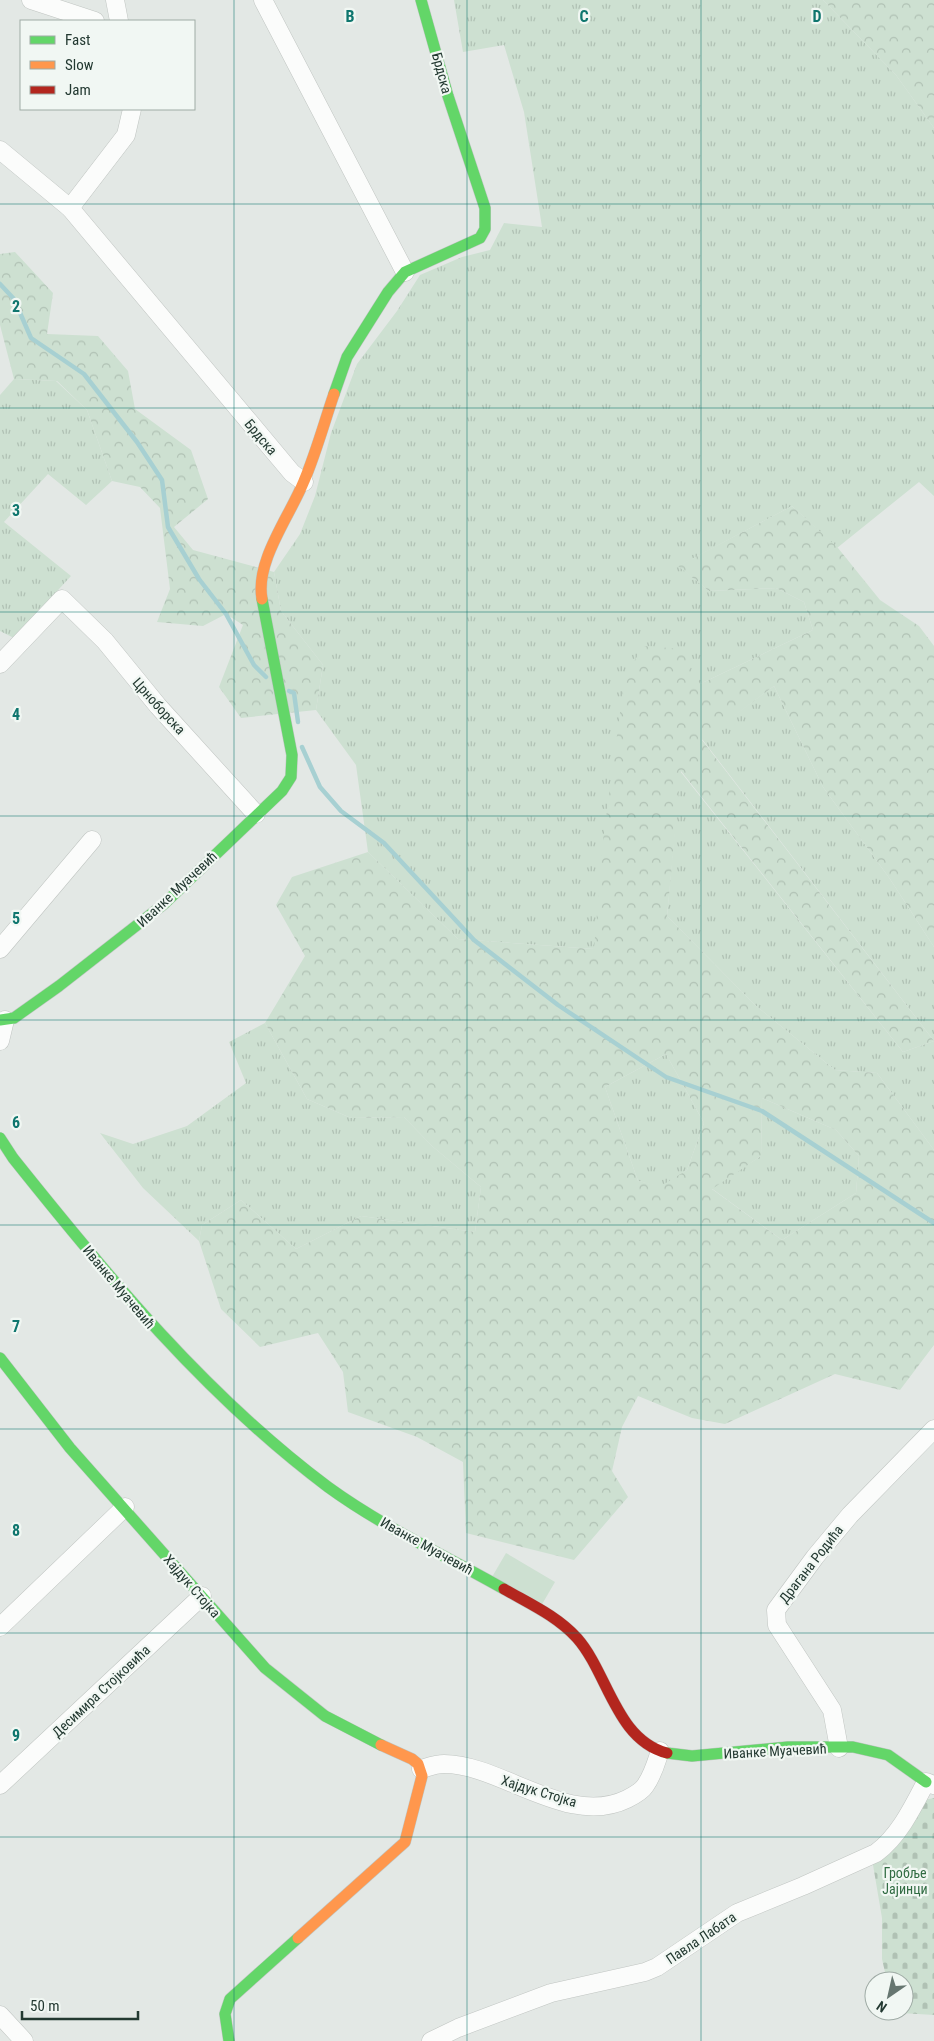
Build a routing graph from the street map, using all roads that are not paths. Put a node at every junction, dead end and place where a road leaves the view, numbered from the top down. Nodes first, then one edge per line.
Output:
1 (31, 0) edge
2 (115, 0) edge
3 (263, 0) edge
4 (421, 0) edge
5 (92, 20) edge
6 (119, 20) edge
7 (132, 110) edge
8 (0, 150) edge
9 (70, 208) junction
10 (405, 272) junction
11 (304, 482) junction
12 (0, 664) edge
13 (256, 814) junction
14 (92, 840) dead end
15 (0, 949) edge
16 (2, 1020) edge
17 (0, 1041) edge
18 (0, 1138) edge
19 (0, 1358) edge
20 (934, 1430) edge
21 (125, 1507) junction
22 (202, 1596) junction
23 (0, 1627) edge
24 (839, 1748) junction
25 (660, 1751) junction
26 (421, 1769) junction
27 (930, 1783) edge
28 (0, 1786) edge
29 (0, 2015) edge
30 (24, 2041) edge
31 (229, 2041) edge
32 (431, 2041) edge

1 - 5 street
2 - 6 street
3 - 10 street
4 - 10 street, Брдска
7 - 9 street
8 - 9 street, Брдска
9 - 11 street, Брдска
10 - 11 street, Брдска
11 - 13 street, Иванке Муачевић
12 - 13 street, Црноборска
13 - 16 street, Иванке Муачевић
14 - 15 street
16 - 17 street, Иванке Муачевић
18 - 25 street, Иванке Муачевић
19 - 21 street, Хајдук Стојка
20 - 24 street, Драгана Родића
21 - 22 street, Хајдук Стојка
21 - 23 street
22 - 26 street, Хајдук Стојка
22 - 28 street, Десимира Стојковића
24 - 25 street, Иванке Муачевић
24 - 27 street, Иванке Муачевић
25 - 26 street, Хајдук Стојка
26 - 31 street
27 - 32 street, Павла Лабата
29 - 30 street

